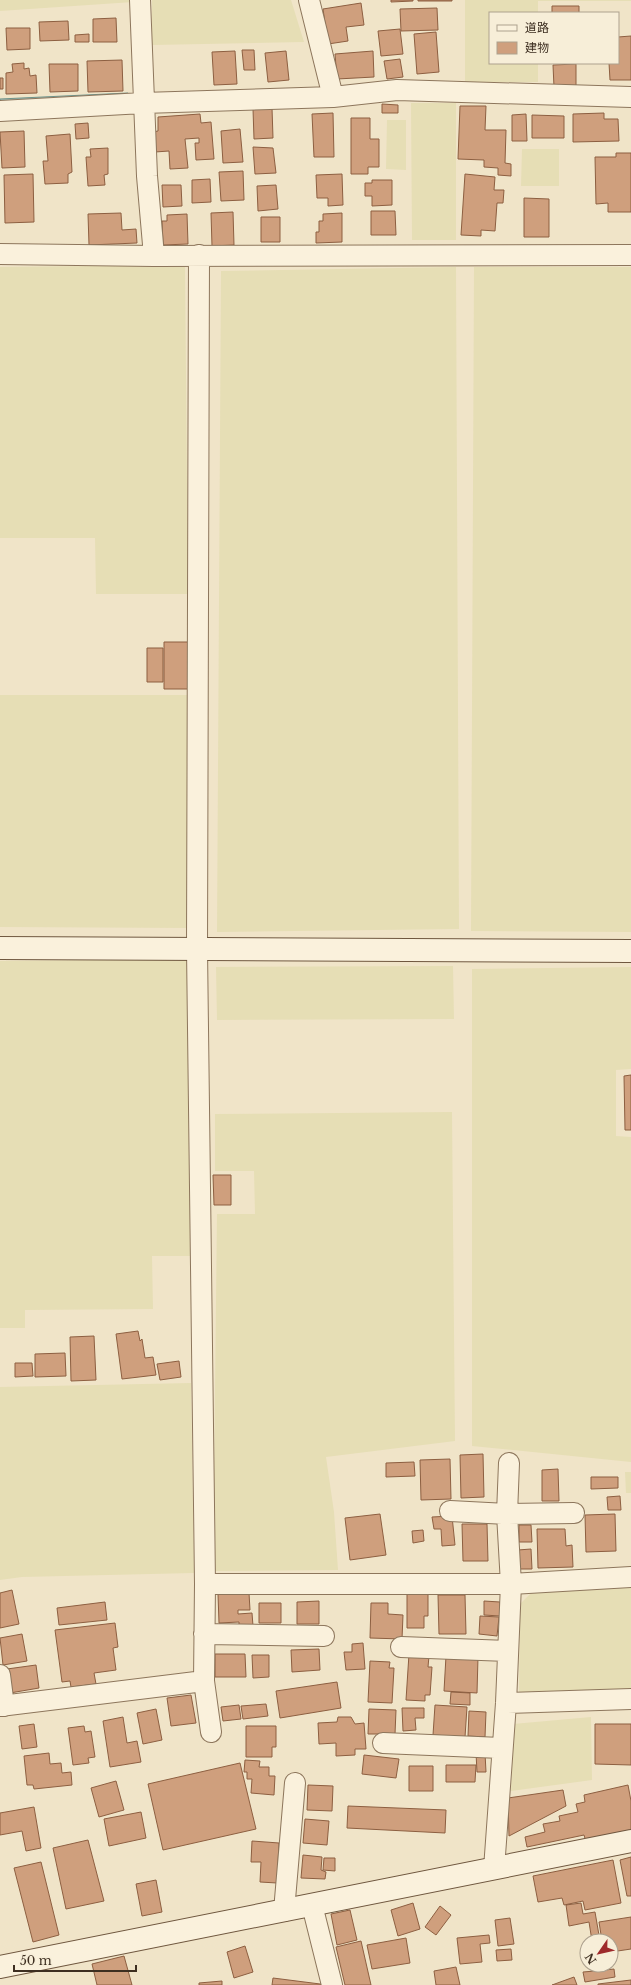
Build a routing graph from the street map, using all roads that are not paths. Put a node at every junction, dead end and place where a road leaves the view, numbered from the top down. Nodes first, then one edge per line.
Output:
1 (140, 0) edge
2 (309, 0) edge
3 (333, 96) junction
4 (631, 97) edge
5 (144, 103) junction
6 (0, 111) edge
7 (0, 254) edge
8 (631, 254) edge
9 (199, 255) junction
10 (154, 256) junction
11 (0, 948) edge
12 (197, 950) junction
13 (631, 951) edge
14 (509, 1463) dead end
15 (450, 1511) dead end
16 (574, 1513) dead end
17 (507, 1514) junction
18 (631, 1577) edge
19 (205, 1584) junction
20 (511, 1584) junction
21 (204, 1634) junction
22 (324, 1636) dead end
23 (401, 1647) dead end
24 (508, 1651) junction
25 (0, 1674) edge
26 (204, 1681) junction
27 (631, 1699) edge
28 (506, 1702) junction
29 (2, 1706) edge
30 (210, 1732) dead end
31 (383, 1743) dead end
32 (501, 1748) junction
33 (295, 1784) dead end
34 (631, 1841) edge
35 (494, 1869) junction
36 (312, 1905) junction
37 (284, 1911) junction
38 (0, 1967) edge
39 (332, 1985) edge

1 - 5 street
2 - 3 street
3 - 4 street
3 - 5 street
5 - 6 street
5 - 10 street
7 - 10 street
8 - 9 street
9 - 10 street
9 - 12 street
11 - 12 street
12 - 13 street
12 - 19 street
14 - 17 street
15 - 17 street
16 - 17 street
17 - 20 street
18 - 20 street
19 - 20 street
19 - 21 street
20 - 24 street
21 - 22 street
21 - 26 street
23 - 24 street
24 - 28 street
25 - 29 street
26 - 29 street
26 - 30 street
27 - 28 street
28 - 32 street
31 - 32 street
32 - 35 street
33 - 37 street
34 - 35 street
35 - 36 street
36 - 37 street
36 - 39 street
37 - 38 street

